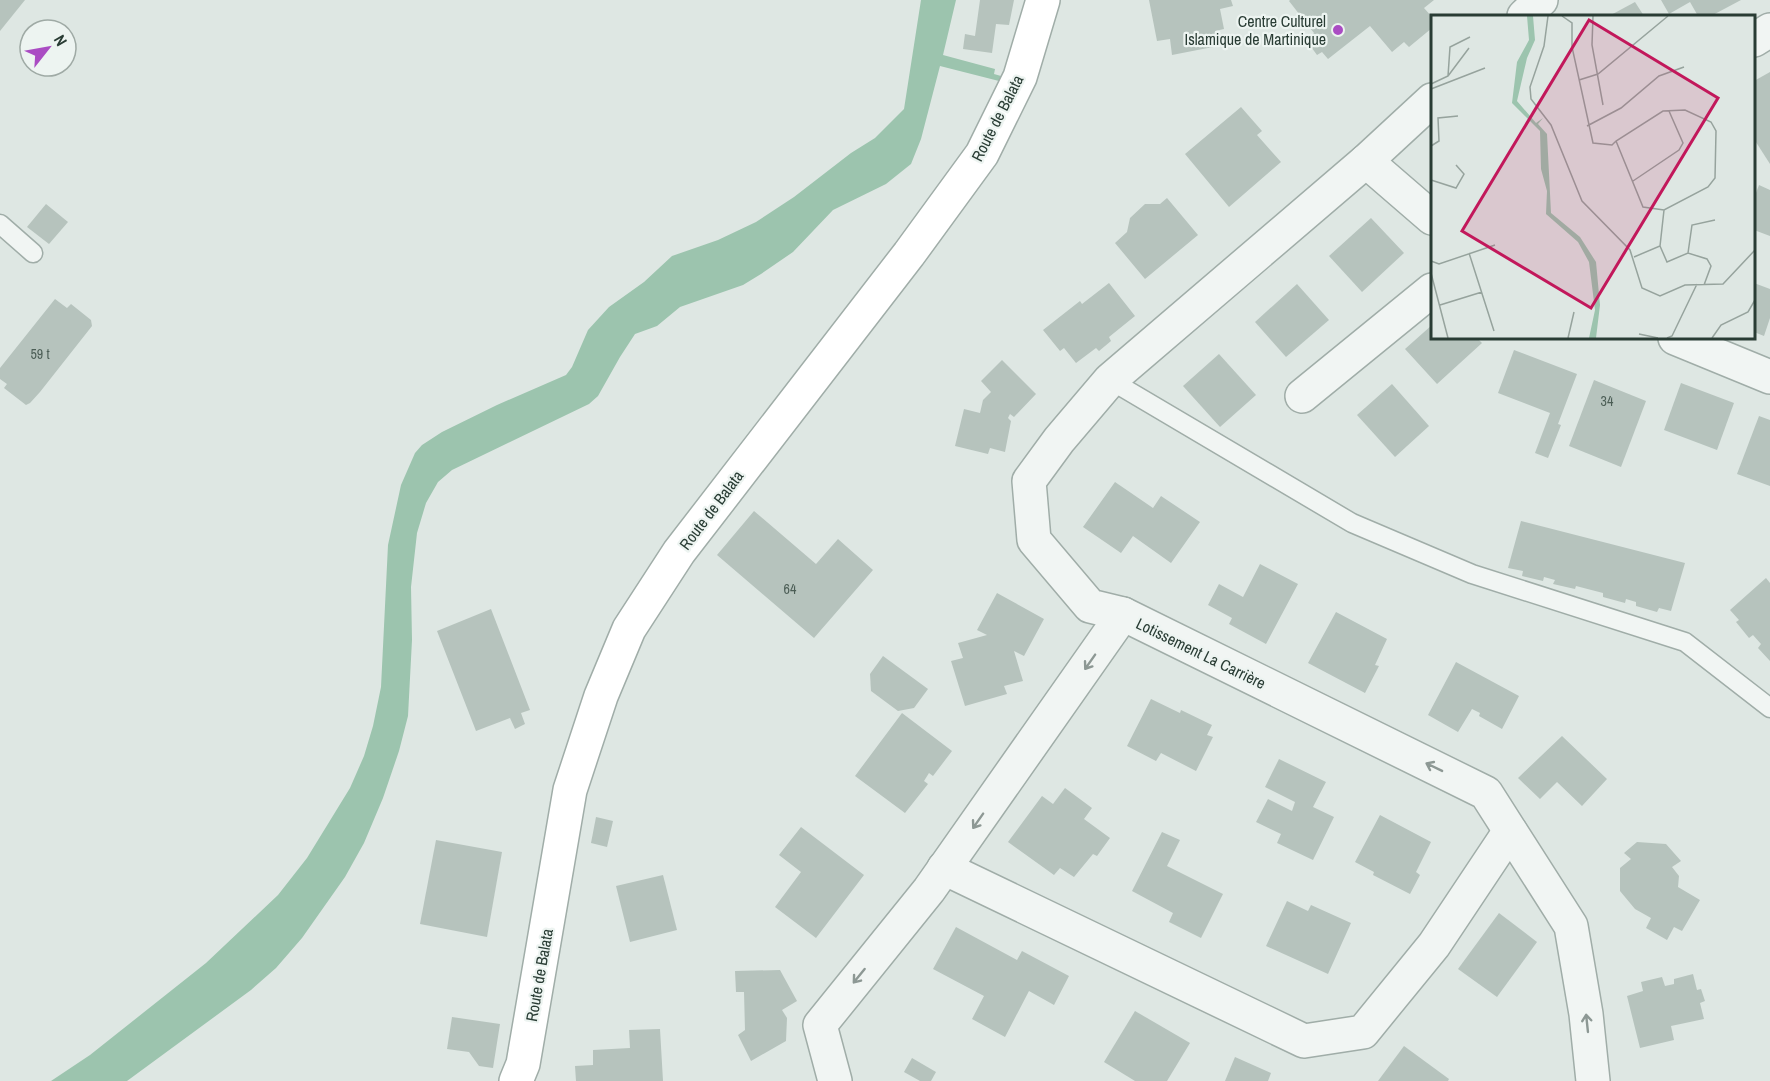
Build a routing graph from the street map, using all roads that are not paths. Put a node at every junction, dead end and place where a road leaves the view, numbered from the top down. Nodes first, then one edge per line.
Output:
1 (1044, 0) edge
2 (1541, 0) edge
3 (1525, 15) edge
4 (1770, 30) edge
5 (1755, 39) edge
6 (1431, 101) edge
7 (1366, 162) junction
8 (1431, 217) edge
9 (0, 224) edge
10 (33, 253) dead end
11 (1431, 291) edge
12 (1677, 339) edge
13 (1770, 377) edge
14 (1110, 380) junction
15 (1302, 396) dead end
16 (1123, 614) junction
17 (1770, 708) edge
18 (1510, 831) junction
19 (944, 868) junction
20 (516, 1081) edge
21 (835, 1081) edge
22 (1593, 1081) edge

1 - 20 main road, Route de Balata
2 - 3 street
4 - 5 street
6 - 7 street
7 - 8 street
7 - 14 street
9 - 10 lane
11 - 15 street
12 - 13 street
14 - 16 street
14 - 17 lane
18 -> 16 street, Lotissement La Carrière
16 -> 19 street, Lotissement La Carrière
18 - 19 street
22 -> 18 street, Lotissement La Carrière
19 -> 21 street, Lotissement La Carrière

